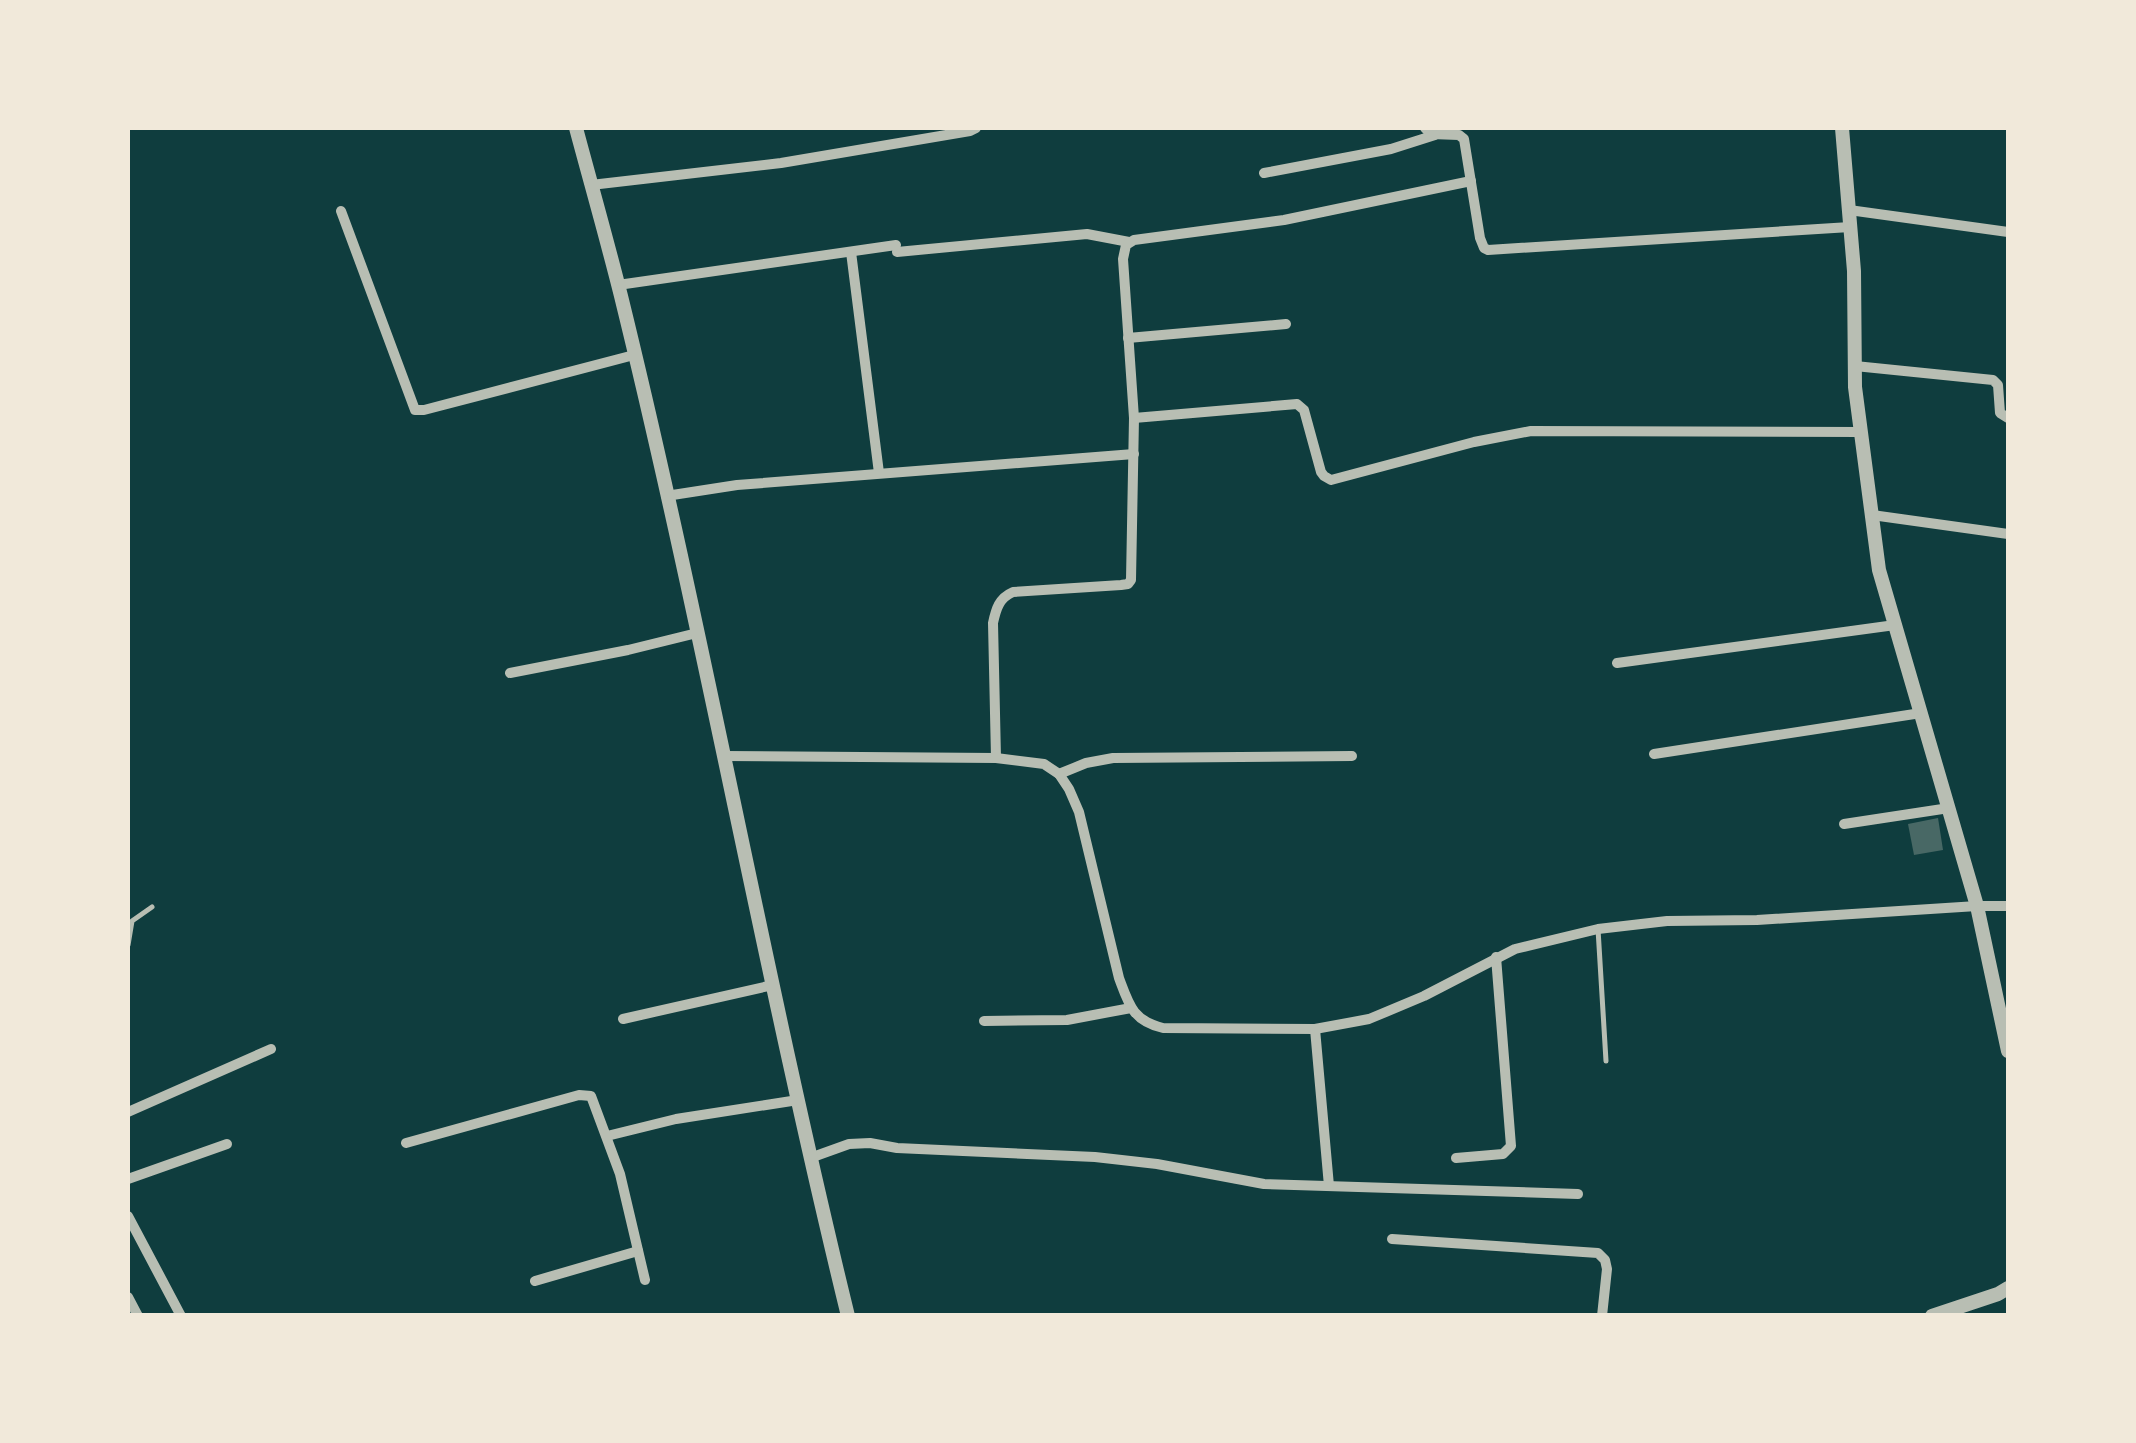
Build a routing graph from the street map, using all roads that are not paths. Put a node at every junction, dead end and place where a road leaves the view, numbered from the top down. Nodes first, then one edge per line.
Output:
1 (576, 128) edge
2 (976, 128) edge
3 (1842, 128) edge
4 (1430, 131) edge
5 (1264, 173) dead end
6 (1471, 182) junction
7 (591, 185) junction
8 (1849, 210) junction
9 (341, 211) dead end
10 (1850, 227) junction
11 (2008, 232) edge
12 (1129, 242) junction
13 (850, 252) junction
14 (618, 285) junction
15 (1286, 324) dead end
16 (1128, 338) junction
17 (634, 356) junction
18 (1855, 366) junction
19 (1134, 418) junction
20 (2008, 418) edge
21 (1861, 432) junction
22 (1134, 454) junction
23 (879, 473) junction
24 (666, 496) junction
25 (1872, 515) junction
26 (2008, 534) edge
27 (1895, 625) junction
28 (696, 632) junction
29 (1617, 663) dead end
30 (510, 672) dead end
31 (1921, 713) junction
32 (1654, 754) dead end
33 (724, 756) junction
34 (1352, 756) dead end
35 (996, 758) junction
36 (1059, 774) junction
37 (1949, 808) junction
38 (1844, 824) dead end
39 (152, 906) dead end
40 (1978, 906) junction
41 (2008, 906) edge
42 (1598, 929) junction
43 (128, 946) edge
44 (1496, 957) junction
45 (773, 986) junction
46 (1131, 1008) junction
47 (623, 1018) dead end
48 (984, 1021) dead end
49 (1315, 1029) junction
50 (271, 1049) dead end
51 (2008, 1051) edge
52 (1606, 1061) dead end
53 (798, 1100) junction
54 (128, 1112) edge
55 (607, 1136) junction
56 (406, 1143) dead end
57 (227, 1144) dead end
58 (810, 1158) junction
59 (1456, 1158) dead end
60 (128, 1179) edge
61 (1329, 1186) junction
62 (1578, 1194) dead end
63 (128, 1216) edge
64 (1392, 1239) dead end
65 (638, 1251) junction
66 (644, 1280) dead end
67 (535, 1282) dead end
68 (2008, 1288) edge
69 (128, 1296) edge
70 (138, 1316) edge
71 (181, 1316) edge
72 (848, 1316) edge
73 (1602, 1316) edge
74 (1932, 1316) edge

1 - 7 street
2 - 7 street
3 - 8 street
4 - 5 street
4 - 6 street
6 - 10 street
6 - 12 street
7 - 14 street
8 - 10 street
8 - 11 street
9 - 17 street
10 - 18 street
12 - 13 street
12 - 16 street
13 - 14 street
13 - 23 street
14 - 17 street
15 - 16 street
16 - 19 street
17 - 24 street
18 - 20 street
18 - 21 street
19 - 21 street
19 - 22 street
21 - 25 street
22 - 23 street
22 - 35 street
23 - 24 street
24 - 28 street
25 - 26 street
25 - 27 street
27 - 29 street
27 - 31 street
28 - 30 street
28 - 33 street
31 - 32 street
31 - 37 street
33 - 35 street
33 - 45 street
34 - 36 street
35 - 36 street
36 - 46 street
37 - 38 street
37 - 40 street
39 - 43 lane
40 - 41 street
40 - 42 street
40 - 51 street
42 - 44 street
42 - 52 lane
44 - 49 street
44 - 59 street
45 - 47 street
45 - 53 street
46 - 48 street
46 - 49 street
49 - 61 street
50 - 54 street
53 - 55 street
53 - 58 street
55 - 56 street
55 - 65 street
57 - 60 street
58 - 61 street
58 - 72 street
61 - 62 street
63 - 71 street
64 - 73 street
65 - 66 street
65 - 67 street
68 - 74 street
69 - 70 street

